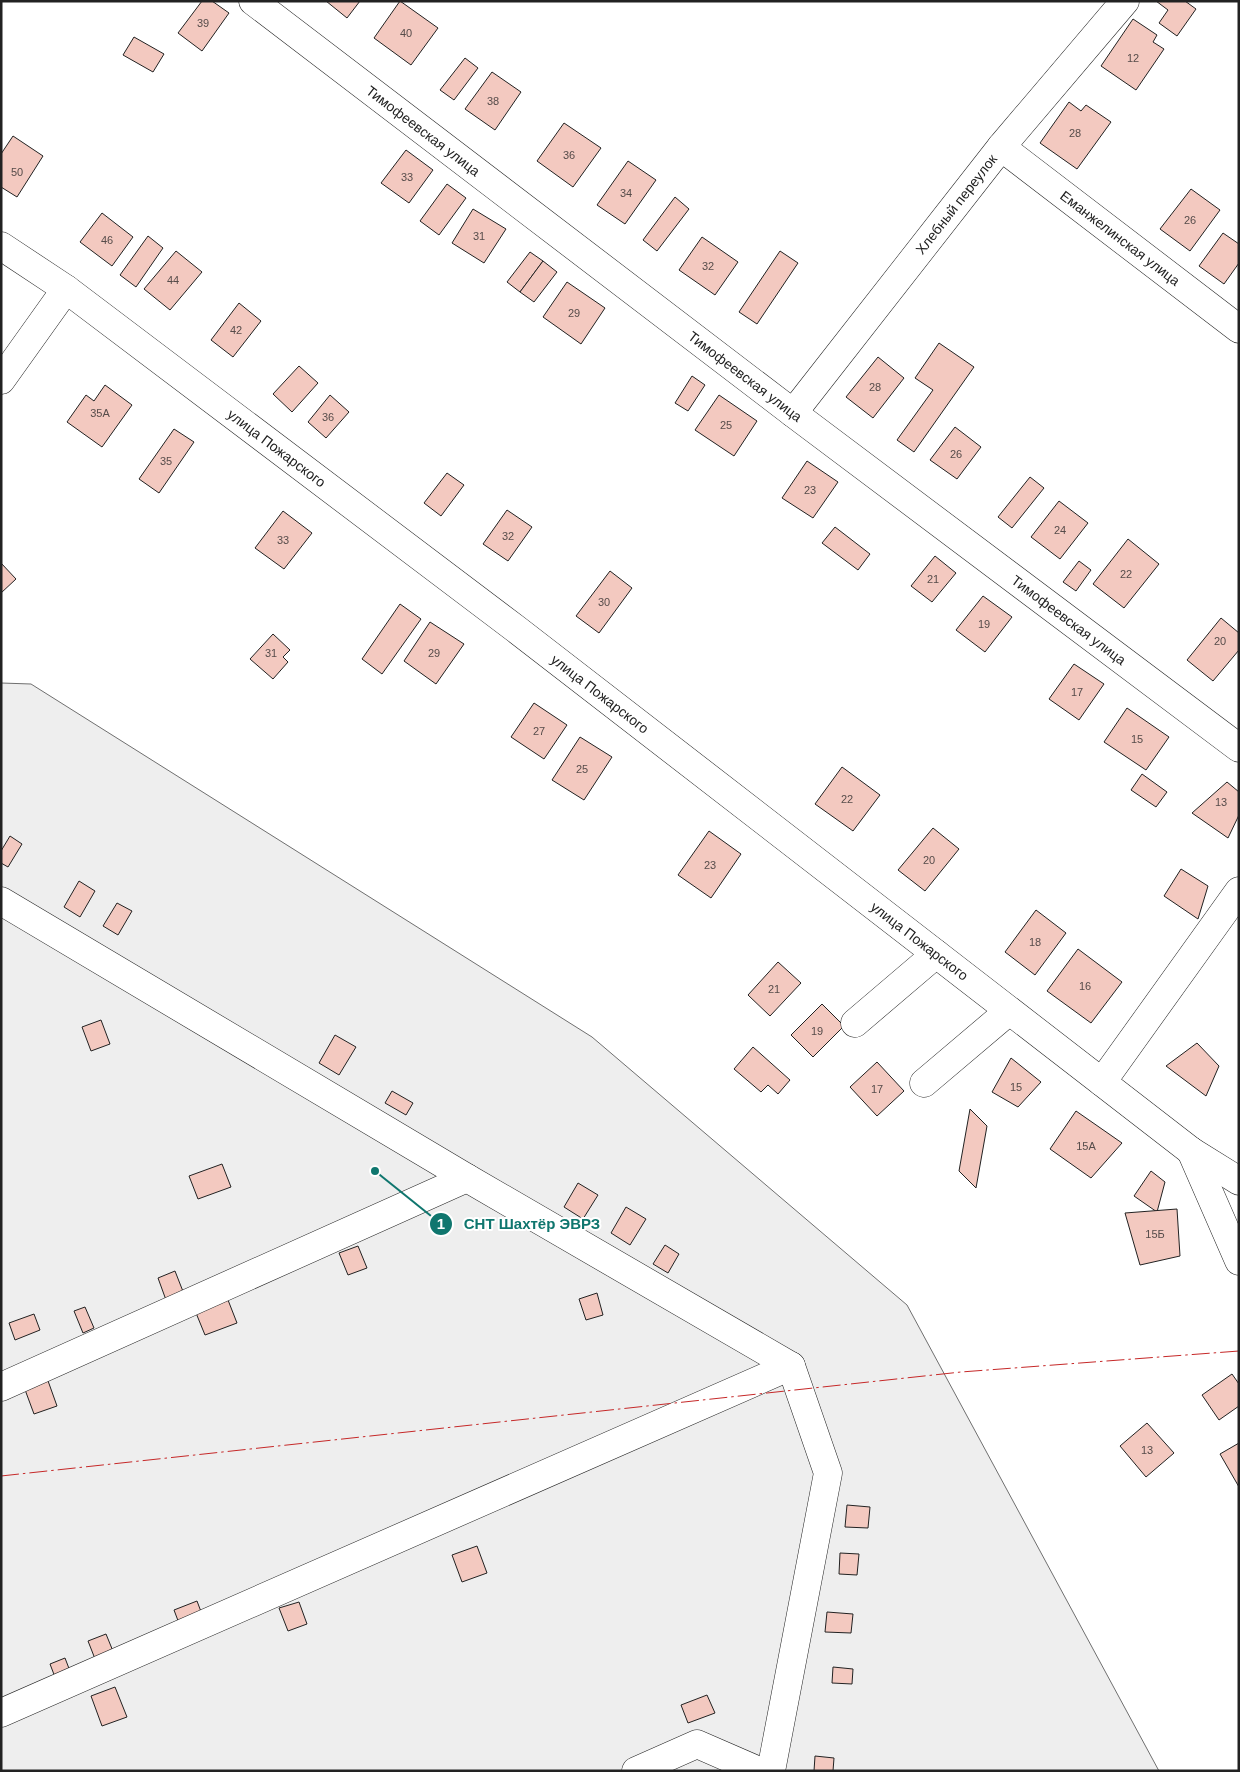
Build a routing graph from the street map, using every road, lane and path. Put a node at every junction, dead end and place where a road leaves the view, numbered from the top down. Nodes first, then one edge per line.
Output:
1 (253, 1) edge
2 (1125, 1) edge
3 (1001, 147) junction
4 (1, 246) edge
5 (66, 289) junction
6 (1239, 329) edge
7 (1, 380) edge
8 (793, 413) junction
9 (1239, 748) edge
10 (1239, 891) edge
11 (2, 902) edge
12 (936, 954) junction
13 (1009, 1010) junction
14 (854, 1023) dead end
15 (1102, 1082) junction
16 (924, 1083) dead end
17 (1192, 1151) junction
18 (467, 1178) junction
19 (1239, 1181) edge
20 (1239, 1261) edge
21 (791, 1366) junction
22 (1, 1387) edge
23 (1, 1713) edge
24 (636, 1771) edge
25 (759, 1771) edge
26 (771, 1771) edge

1 - 8 street, Тимофеевская улица
2 - 3 street, Хлебный переулок
3 - 6 street, Еманжелинская улица
3 - 8 street, Хлебный переулок
4 - 5 street, улица Пожарского
5 - 7 street
5 - 12 street, улица Пожарского
8 - 9 street, Тимофеевская улица
10 - 15 street
11 - 18 street
12 - 13 street, улица Пожарского
12 - 14 street
13 - 15 street, улица Пожарского
13 - 16 street
15 - 17 street, улица Пожарского
17 - 19 street, улица Пожарского
17 - 20 street, улица Пожарского
18 - 21 street
18 - 22 street
21 - 23 street
21 - 26 street
24 - 25 street

